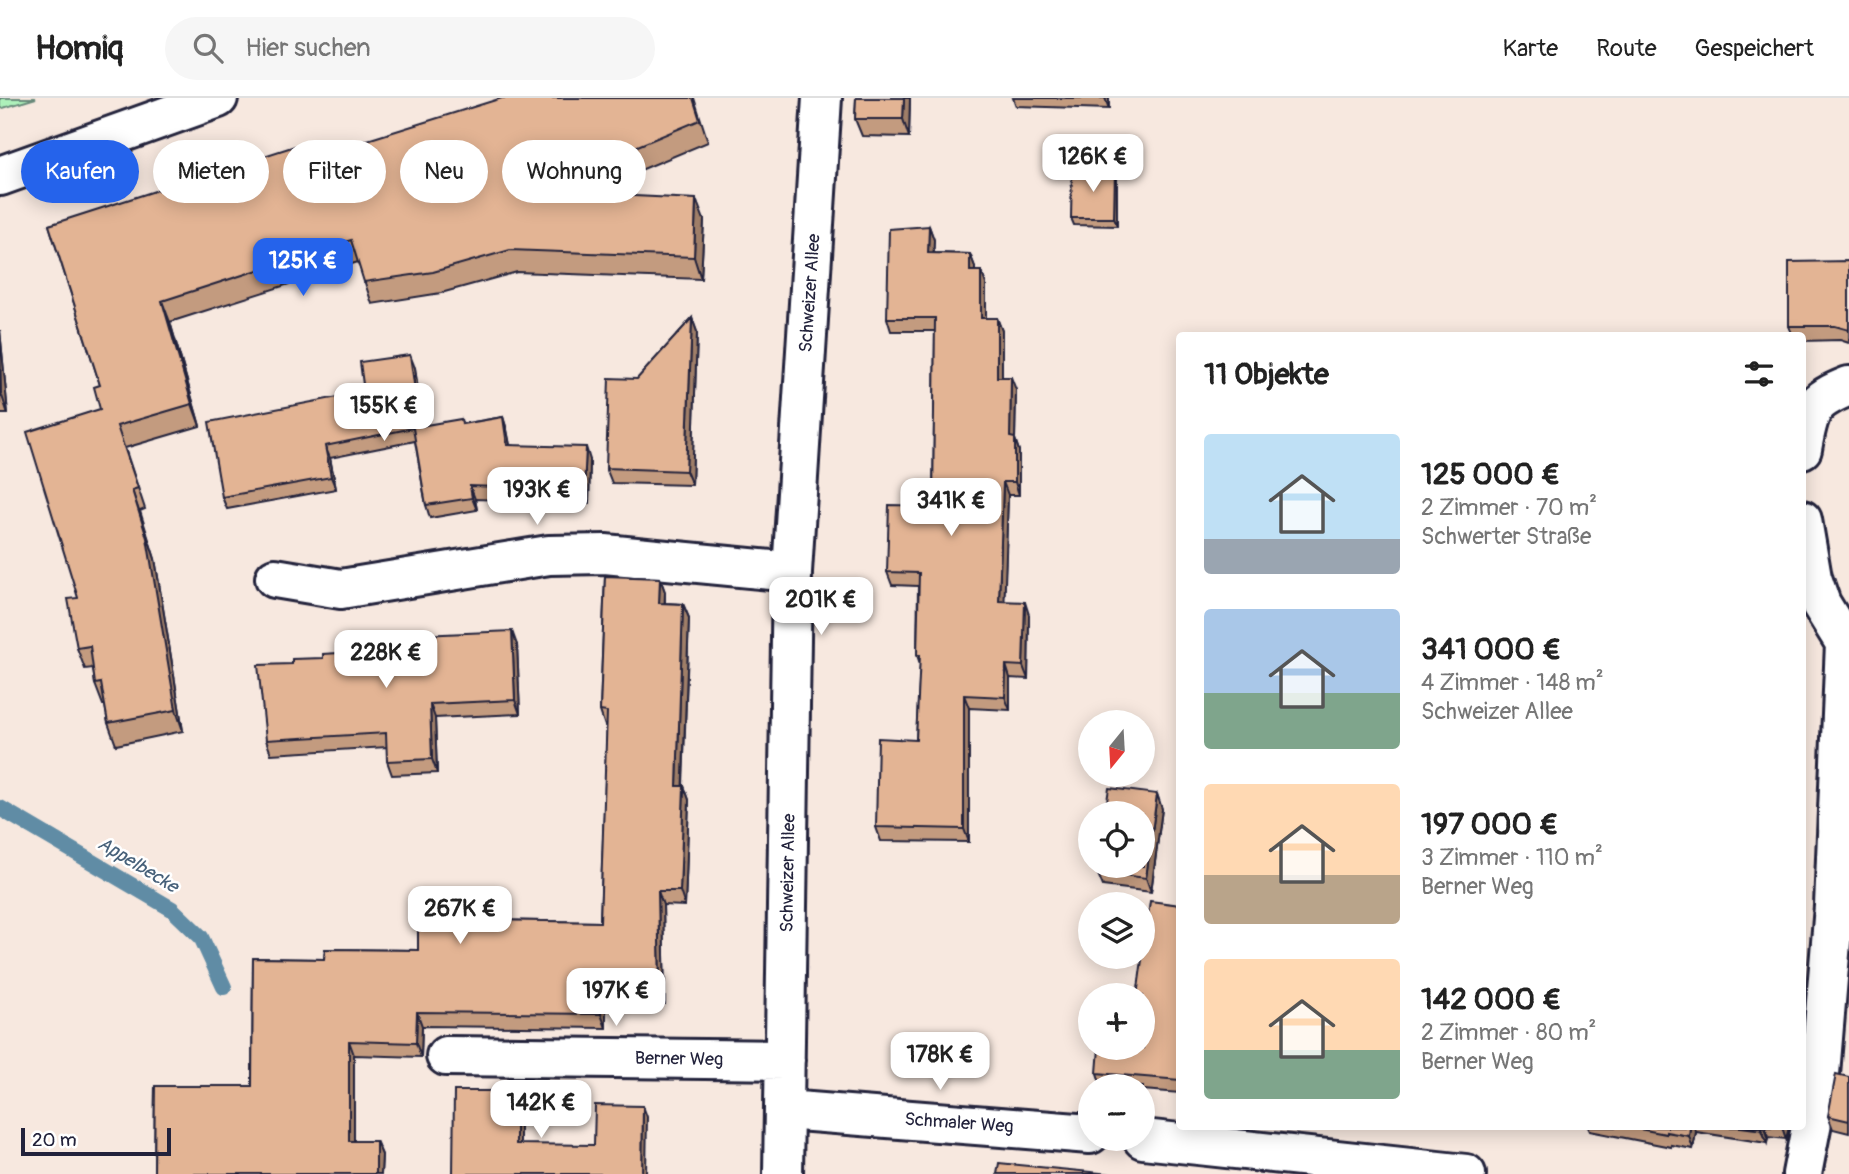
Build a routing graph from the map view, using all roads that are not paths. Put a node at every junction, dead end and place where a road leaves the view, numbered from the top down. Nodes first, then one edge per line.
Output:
1 (218, 98) edge
2 (822, 98) edge
3 (0, 176) edge
4 (1849, 386) edge
5 (1806, 426) edge
6 (1806, 543) edge
7 (792, 572) junction
8 (275, 578) dead end
9 (1847, 640) edge
10 (446, 1056) dead end
11 (785, 1060) junction
12 (785, 1110) junction
13 (1078, 1133) edge
14 (1155, 1140) edge
15 (783, 1174) edge
16 (1466, 1174) edge
17 (1802, 1174) edge

1 - 3 street
2 - 7 street, Schweizer Allee
4 - 5 street
6 - 9 street
7 - 8 street
7 - 11 street, Schweizer Allee
9 - 17 street
10 - 11 street, Berner Weg
11 - 12 street, Schweizer Allee
12 - 13 street, Schmaler Weg
12 - 15 street, Schweizer Allee
14 - 16 street

